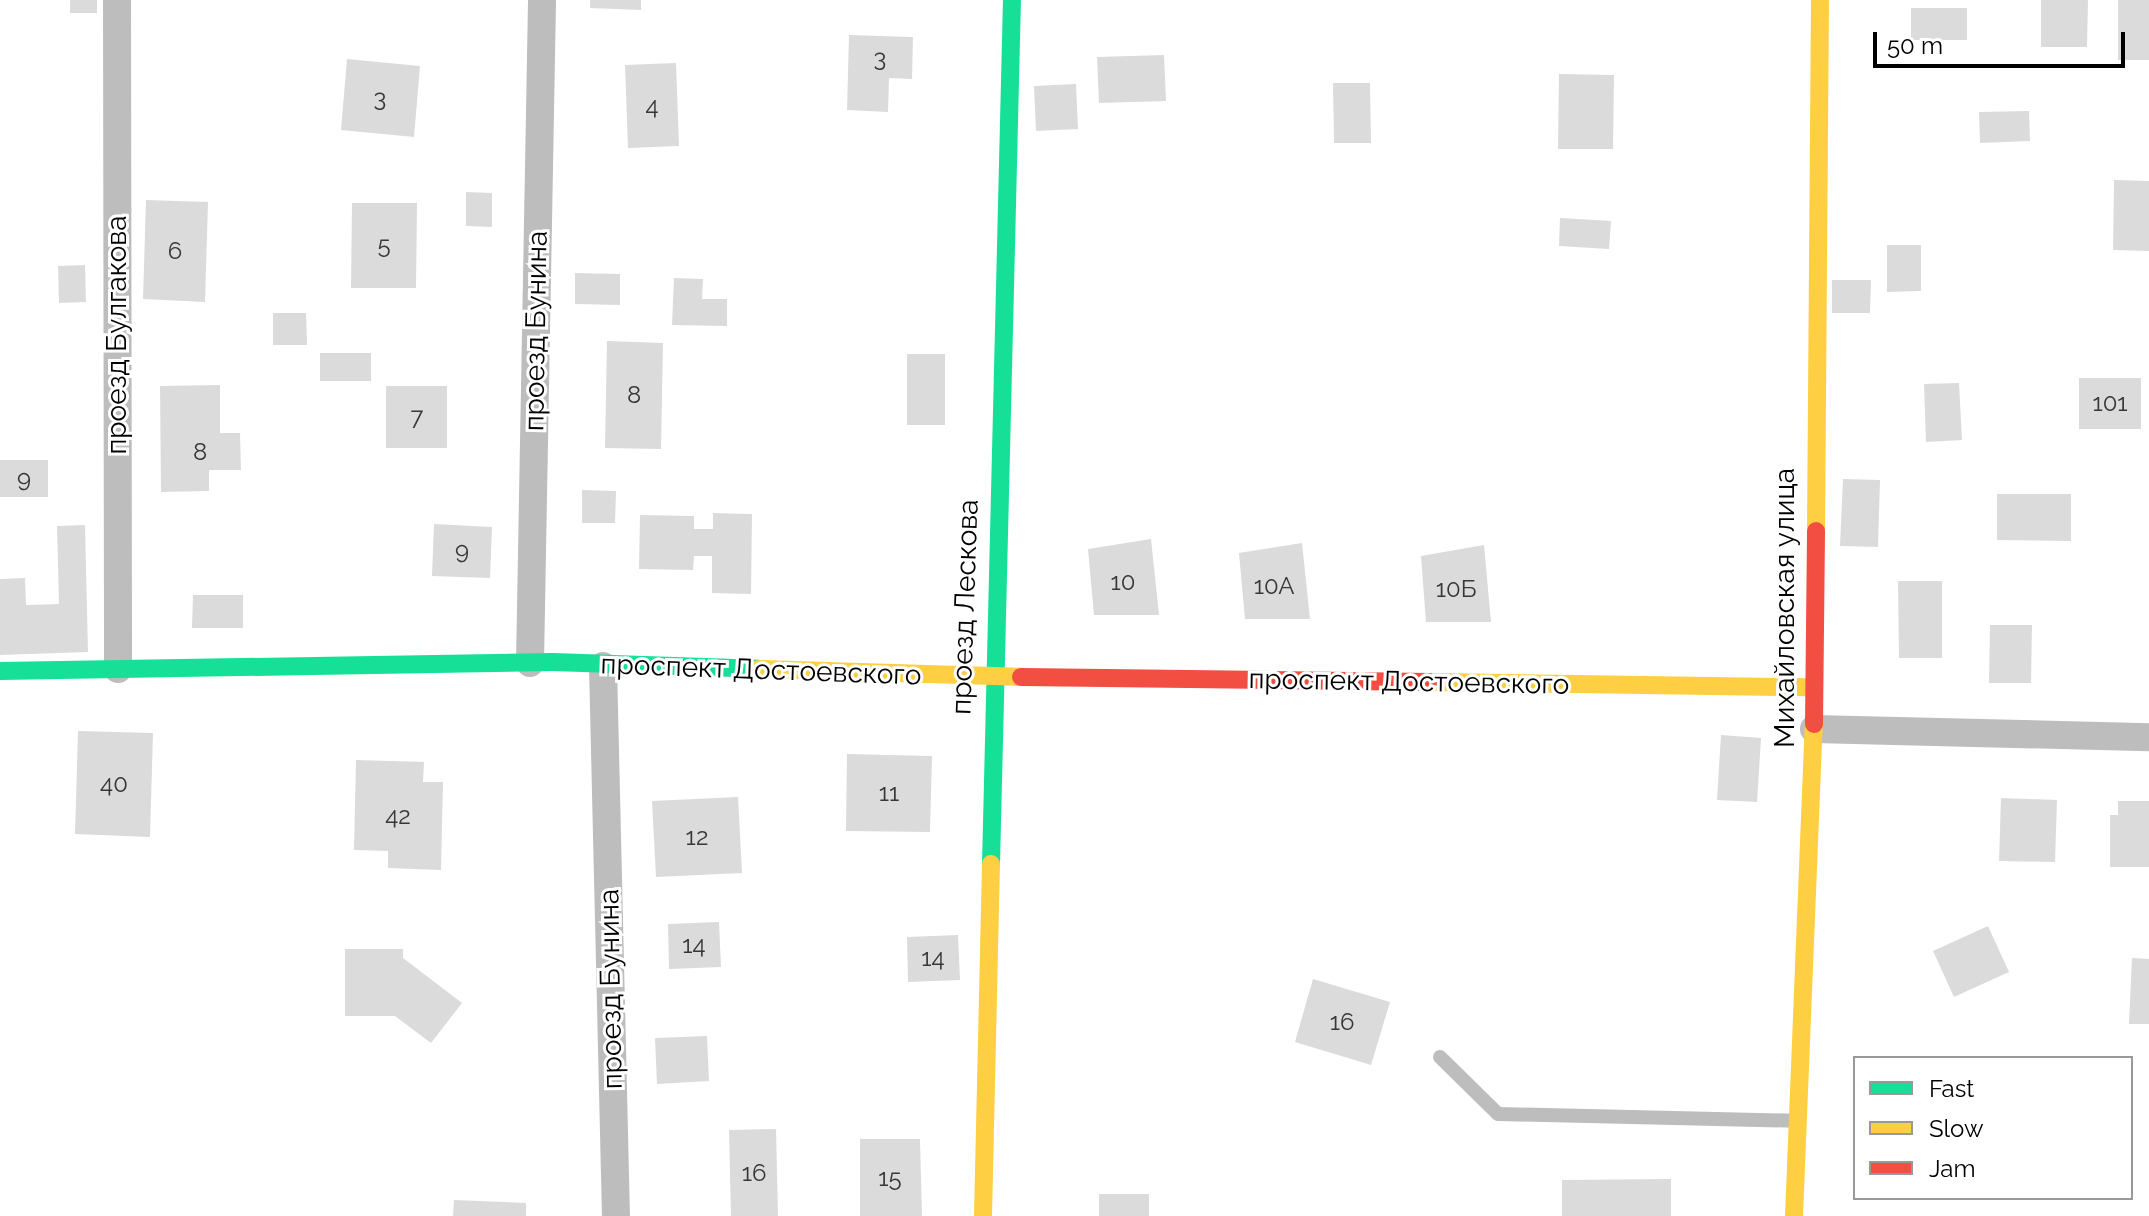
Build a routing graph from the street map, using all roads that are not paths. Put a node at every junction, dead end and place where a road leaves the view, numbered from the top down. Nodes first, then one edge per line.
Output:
1 (117, 0) edge
2 (542, 0) edge
3 (1012, 0) edge
4 (1820, 0) edge
5 (530, 663) junction
6 (603, 666) junction
7 (118, 669) junction
8 (0, 671) edge
9 (991, 677) junction
10 (1810, 687) junction
11 (1814, 729) junction
12 (2149, 737) edge
13 (1440, 1057) dead end
14 (1798, 1121) junction
15 (616, 1216) edge
16 (983, 1216) edge
17 (1794, 1216) edge

1 - 7 street, проезд Булгакова
2 - 5 street, проезд Бунина
3 - 9 street, проезд Лескова
4 - 10 street, Михайловская улица
5 - 6 street, проспект Достоевского
5 - 7 street, проспект Достоевского
6 - 9 street, проспект Достоевского
6 - 15 street, проезд Бунина
7 - 8 street, проспект Достоевского
9 - 10 street, проспект Достоевского
9 - 16 street, проезд Лескова
10 - 11 street, Михайловская улица
11 - 12 street
11 - 14 street, Михайловская улица
13 - 14 lane
14 - 17 street, Михайловская улица

